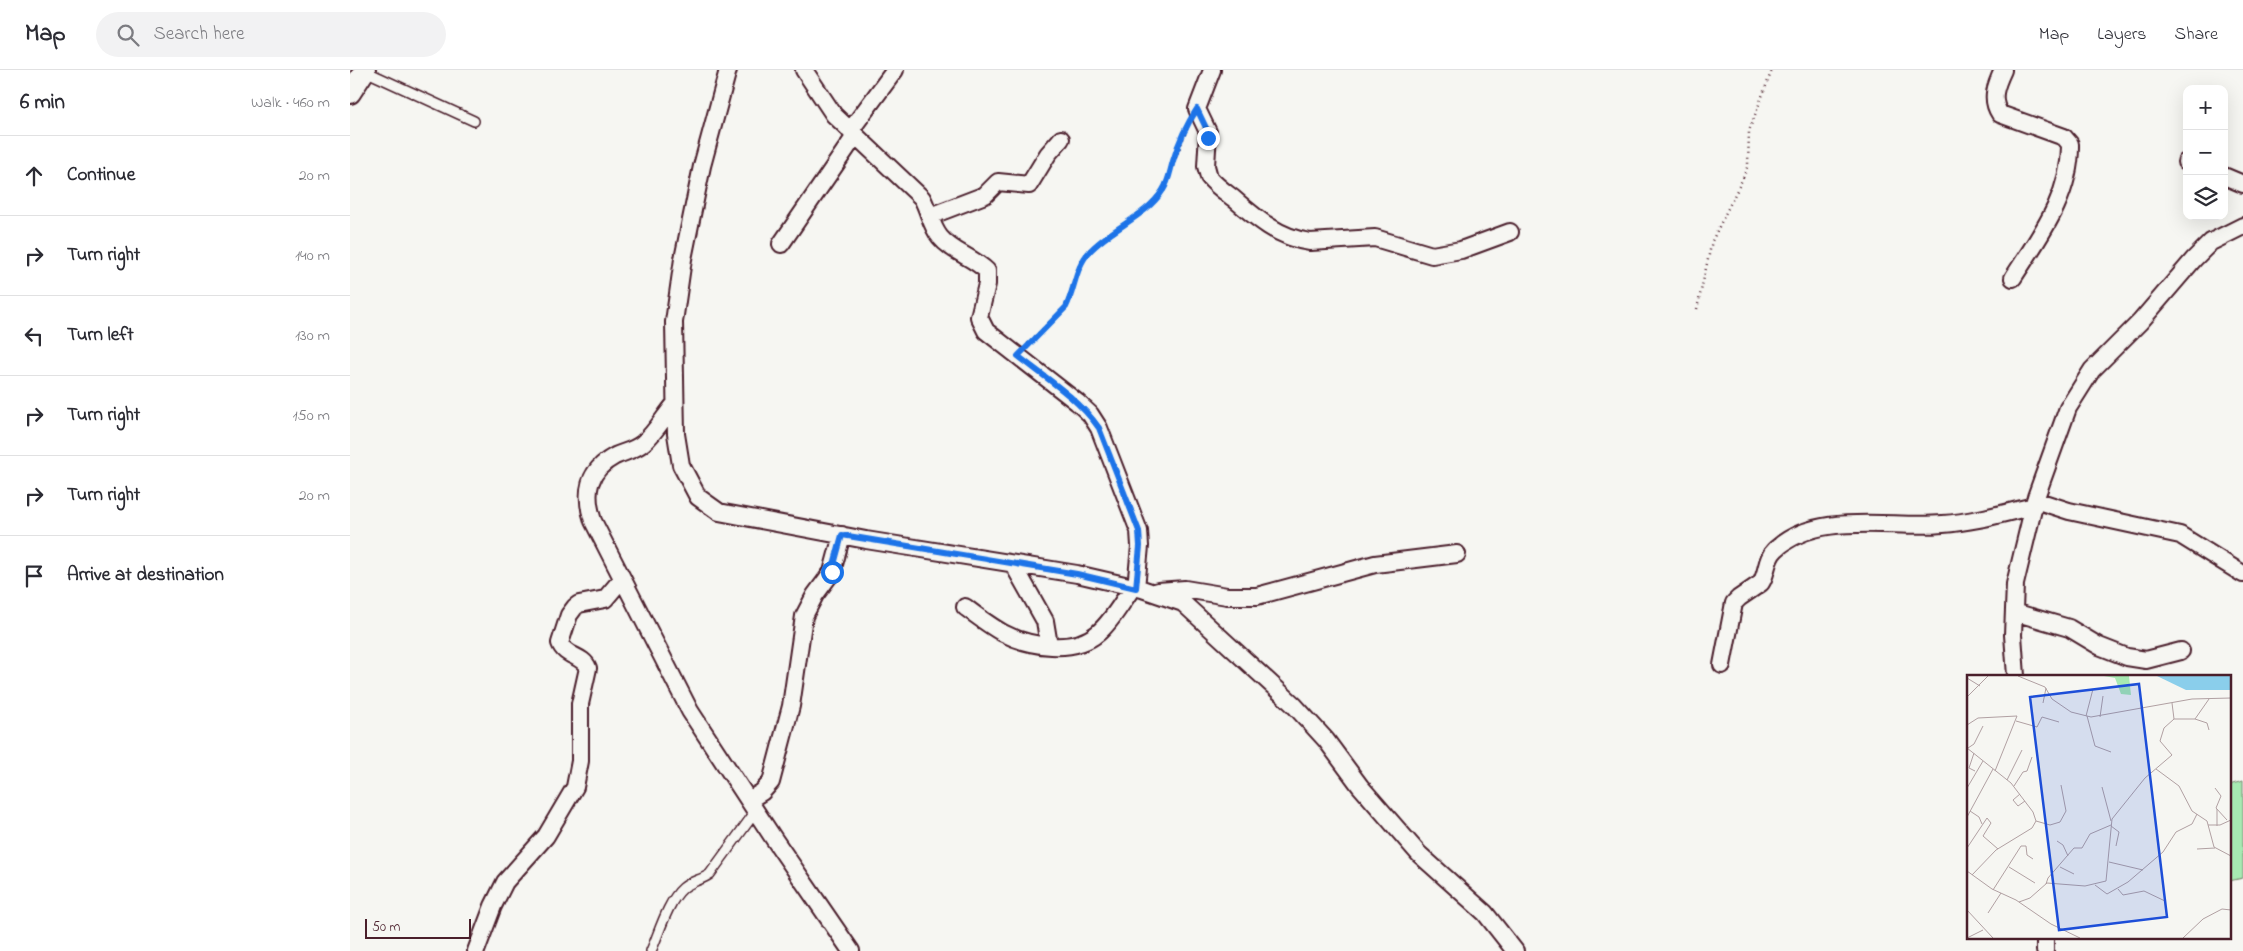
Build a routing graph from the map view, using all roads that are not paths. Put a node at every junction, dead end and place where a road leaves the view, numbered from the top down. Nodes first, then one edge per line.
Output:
1 (365, 70) edge
2 (728, 70) edge
3 (804, 70) edge
4 (895, 70) edge
5 (1212, 70) edge
6 (2003, 70) edge
7 (350, 93) edge
8 (474, 121) dead end
9 (853, 134) junction
10 (1061, 139) dead end
11 (2228, 178) edge
12 (2243, 184) edge
13 (930, 216) junction
14 (2243, 226) edge
15 (1510, 232) dead end
16 (781, 244) dead end
17 (2013, 278) dead end
18 (674, 405) junction
19 (2034, 503) junction
20 (842, 535) junction
21 (1457, 554) dead end
22 (1013, 564) junction
23 (2243, 574) edge
24 (622, 579) junction
25 (1140, 588) junction
26 (965, 607) dead end
27 (2014, 612) junction
28 (1049, 645) junction
29 (2181, 651) dead end
30 (1722, 665) dead end
31 (2016, 675) edge
32 (753, 806) junction
33 (476, 951) edge
34 (651, 951) edge
35 (851, 951) edge
36 (1515, 951) edge

1 - 7 street
1 - 8 lane
2 - 18 street
3 - 9 street
4 - 9 street
5 - 15 street
6 - 17 street
9 - 13 street
9 - 16 street
10 - 13 street
11 - 12 street
13 - 25 street
14 - 19 street
18 - 20 street
18 - 24 street
19 - 23 street
19 - 27 street
19 - 30 street
20 - 22 street
20 - 32 street
21 - 25 street
22 - 25 street
22 - 28 street
24 - 32 street
24 - 33 street
25 - 28 street
25 - 36 street
26 - 28 street
27 - 29 street
27 - 31 street
32 - 34 lane
32 - 35 street

